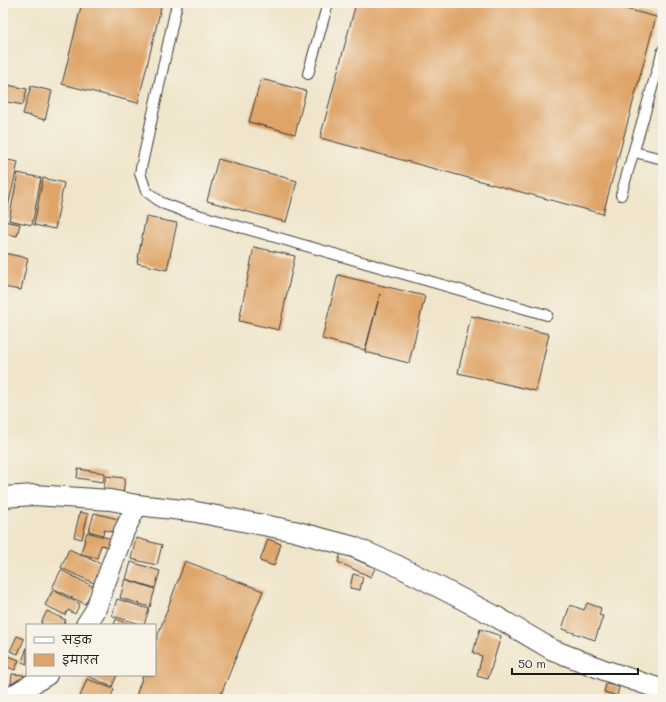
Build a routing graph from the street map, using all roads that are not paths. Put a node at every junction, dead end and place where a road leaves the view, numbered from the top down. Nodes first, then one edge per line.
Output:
1 (177, 3) edge
2 (328, 3) edge
3 (663, 50) edge
4 (308, 74) dead end
5 (634, 152) junction
6 (663, 159) edge
7 (621, 195) dead end
8 (547, 315) dead end
9 (3, 497) edge
10 (137, 505) junction
11 (87, 624) edge
12 (45, 676) edge
13 (663, 690) edge
14 (7, 699) edge

1 - 8 lane
2 - 4 lane
3 - 5 lane
5 - 6 lane
5 - 7 lane
9 - 10 street
10 - 11 street
10 - 13 street
12 - 14 street

